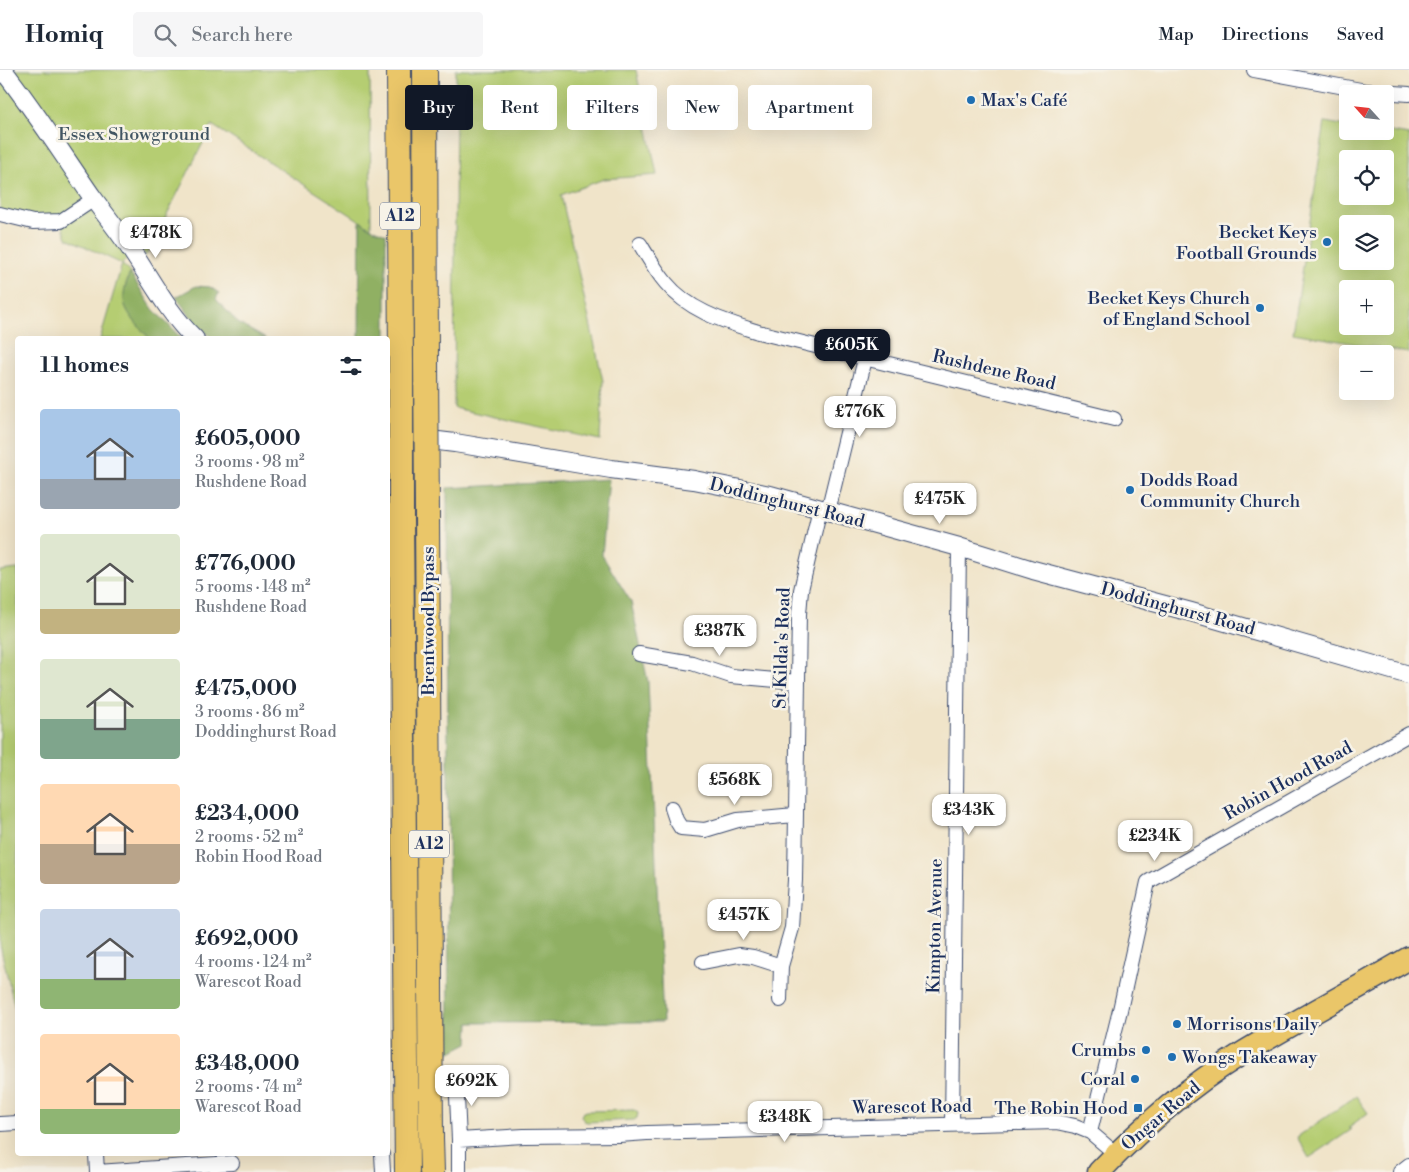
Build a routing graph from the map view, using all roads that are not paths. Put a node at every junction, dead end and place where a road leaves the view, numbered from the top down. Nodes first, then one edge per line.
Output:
1 (3, 70) edge
2 (399, 70) edge
3 (425, 70) edge
4 (1254, 70) edge
5 (1409, 94) edge
6 (94, 199) junction
7 (0, 214) edge
8 (640, 244) dead end
9 (192, 336) edge
10 (865, 359) junction
11 (1114, 419) dead end
12 (390, 435) edge
13 (824, 509) junction
14 (959, 547) junction
15 (639, 654) dead end
16 (1409, 675) edge
17 (798, 682) junction
18 (1409, 734) edge
19 (672, 808) dead end
20 (795, 815) junction
21 (1409, 958) edge
22 (703, 962) dead end
23 (781, 966) junction
24 (780, 1000) dead end
25 (456, 1075) dead end
26 (15, 1123) edge
27 (0, 1124) edge
28 (952, 1125) junction
29 (1090, 1132) junction
30 (459, 1140) junction
31 (1116, 1154) junction
32 (96, 1156) edge
33 (382, 1156) edge
34 (232, 1163) edge
35 (1409, 1165) edge
36 (97, 1172) edge
37 (383, 1172) edge
38 (407, 1172) edge
39 (432, 1172) edge
40 (459, 1172) edge
41 (1098, 1172) edge
42 (1400, 1172) edge

1 - 6 street
2 - 38 highway, Brentwood Bypass / A12, bridge
3 - 39 highway, Brentwood Bypass / A12, bridge
4 - 5 street
6 - 7 street
6 - 9 street
8 - 10 street, Rushdene Road
10 - 11 street, Rushdene Road
10 - 13 street
12 - 13 street, Doddinghurst Road
13 - 14 street, Doddinghurst Road
13 - 17 street, St Kilda's Road
14 - 16 street, Doddinghurst Road
14 - 28 street, Kimpton Avenue
15 - 17 street
17 - 20 street, St Kilda's Road
18 - 29 street, Robin Hood Road
19 - 20 street
20 - 23 street, St Kilda's Road
21 - 31 main road, Ongar Road
22 - 23 street
23 - 24 street, St Kilda's Road
25 - 30 street
26 - 27 street
28 - 29 street, Warescot Road
28 - 30 street, Warescot Road
29 - 31 street, Warescot Road
30 - 40 street
31 - 41 main road, Ongar Road
32 - 36 street
33 - 37 street
34 - 36 street
35 - 42 street

